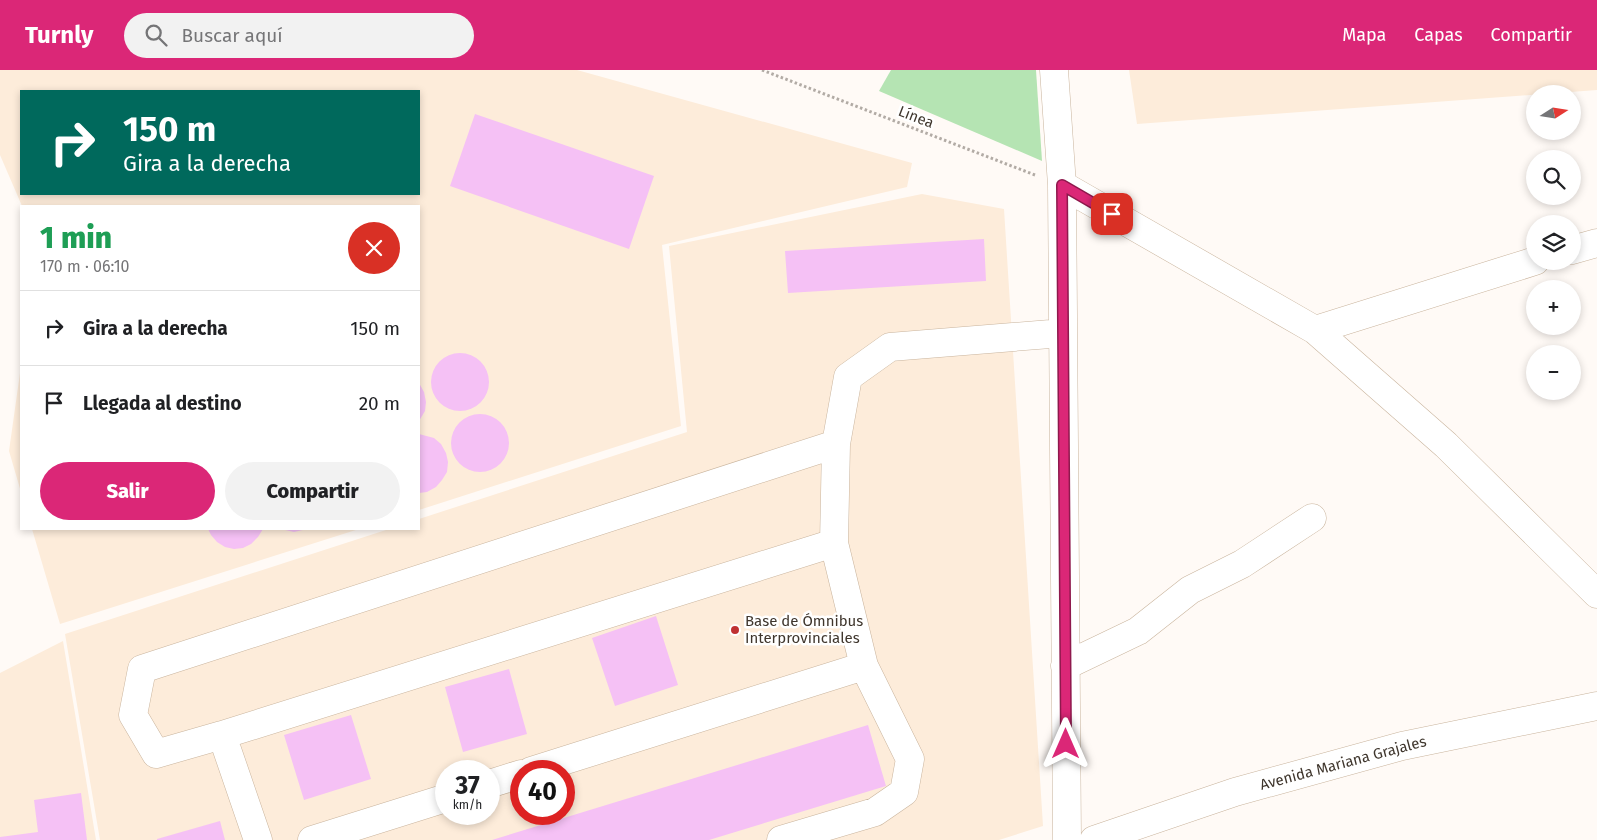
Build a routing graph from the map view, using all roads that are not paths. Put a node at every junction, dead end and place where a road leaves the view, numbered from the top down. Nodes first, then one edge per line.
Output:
1 (1054, 70) edge
2 (1062, 185) junction
3 (1597, 243) edge
4 (1581, 247) edge
5 (1526, 264) edge
6 (1315, 330) junction
7 (1063, 333) junction
8 (836, 444) junction
9 (1312, 518) dead end
10 (834, 543) junction
11 (1597, 594) edge
12 (864, 666) junction
13 (1066, 666) junction
14 (1597, 706) edge
15 (222, 735) junction
16 (566, 760) edge
17 (435, 801) edge
18 (258, 840) edge
19 (312, 840) edge
20 (781, 840) edge
21 (1067, 840) edge
22 (1094, 840) edge

1 - 2 street
2 - 6 street
2 - 7 street
3 - 4 street
5 - 6 street
6 - 11 street
7 - 8 street
7 - 13 street
8 - 10 street
8 - 15 street
9 - 13 street
10 - 12 street
10 - 15 street
12 - 16 street
12 - 20 street
13 - 21 street
14 - 22 street, Avenida Mariana Grajales
15 - 18 street
17 - 19 street

